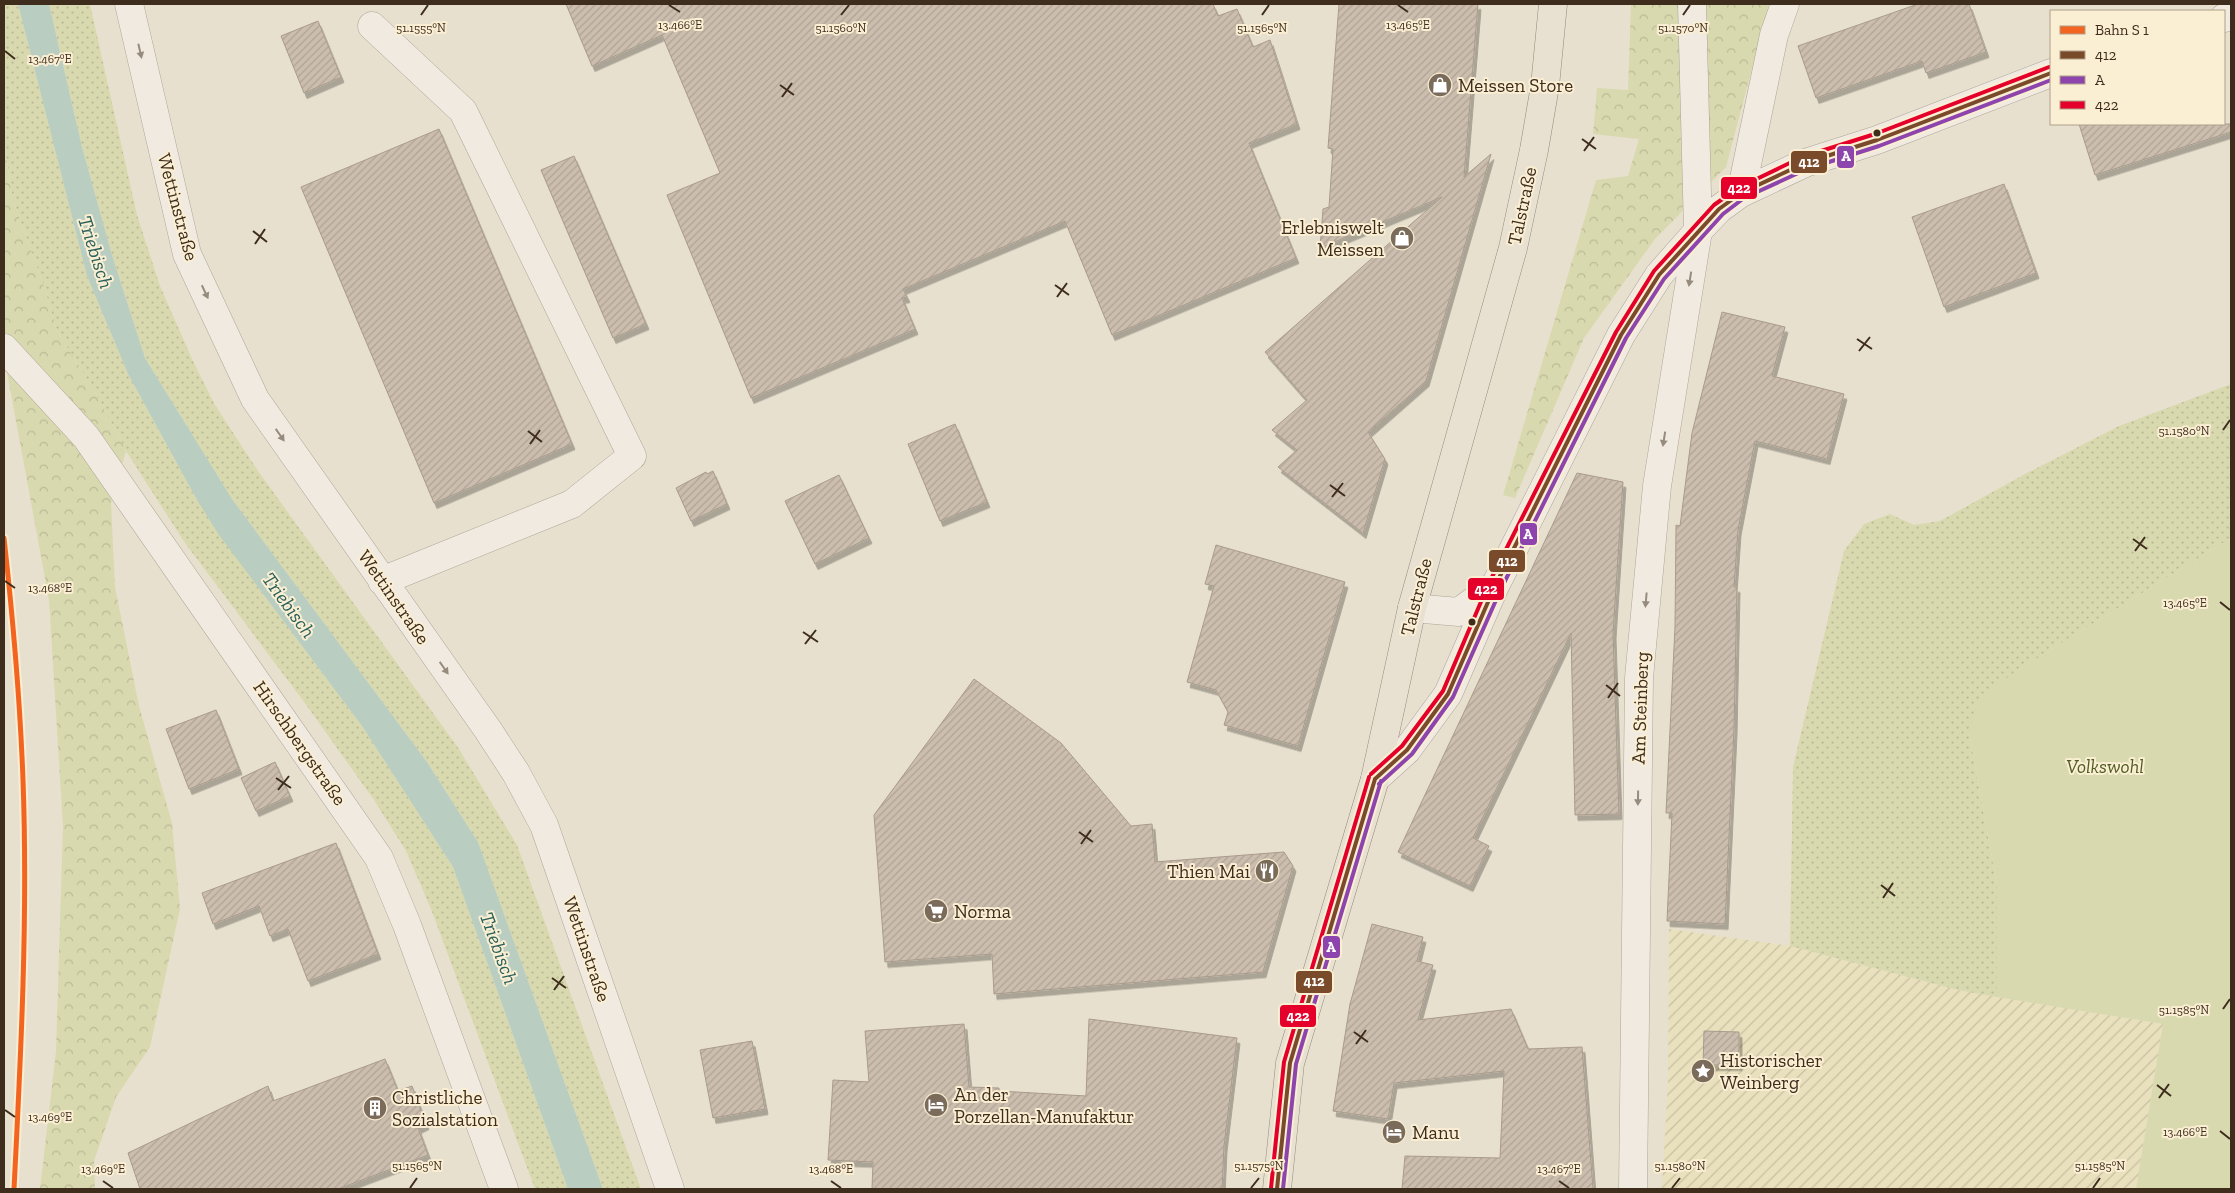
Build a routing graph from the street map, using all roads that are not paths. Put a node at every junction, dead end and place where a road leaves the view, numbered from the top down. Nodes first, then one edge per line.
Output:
1 (129, 4) edge
2 (1553, 4) edge
3 (1692, 4) edge
4 (1785, 4) edge
5 (372, 26) dead end
6 (2050, 74) edge
7 (1741, 193) junction
8 (1698, 230) junction
9 (4, 348) edge
10 (382, 581) junction
11 (1495, 586) junction
12 (1412, 608) junction
13 (1375, 780) junction
14 (504, 1189) edge
15 (670, 1189) edge
16 (1277, 1189) edge
17 (1633, 1189) edge

1 -> 10 street, Wettinstraße
2 - 12 main road, Talstraße
3 - 8 street
4 - 7 street
5 - 10 street
6 - 7 street
7 - 8 street
8 - 11 street
8 -> 17 street, Am Steinberg
9 - 14 street, Hirschbergstraße
10 -> 15 street, Wettinstraße
11 - 12 street
11 - 13 street
12 - 13 main road, Talstraße
13 - 16 main road, Talstraße

